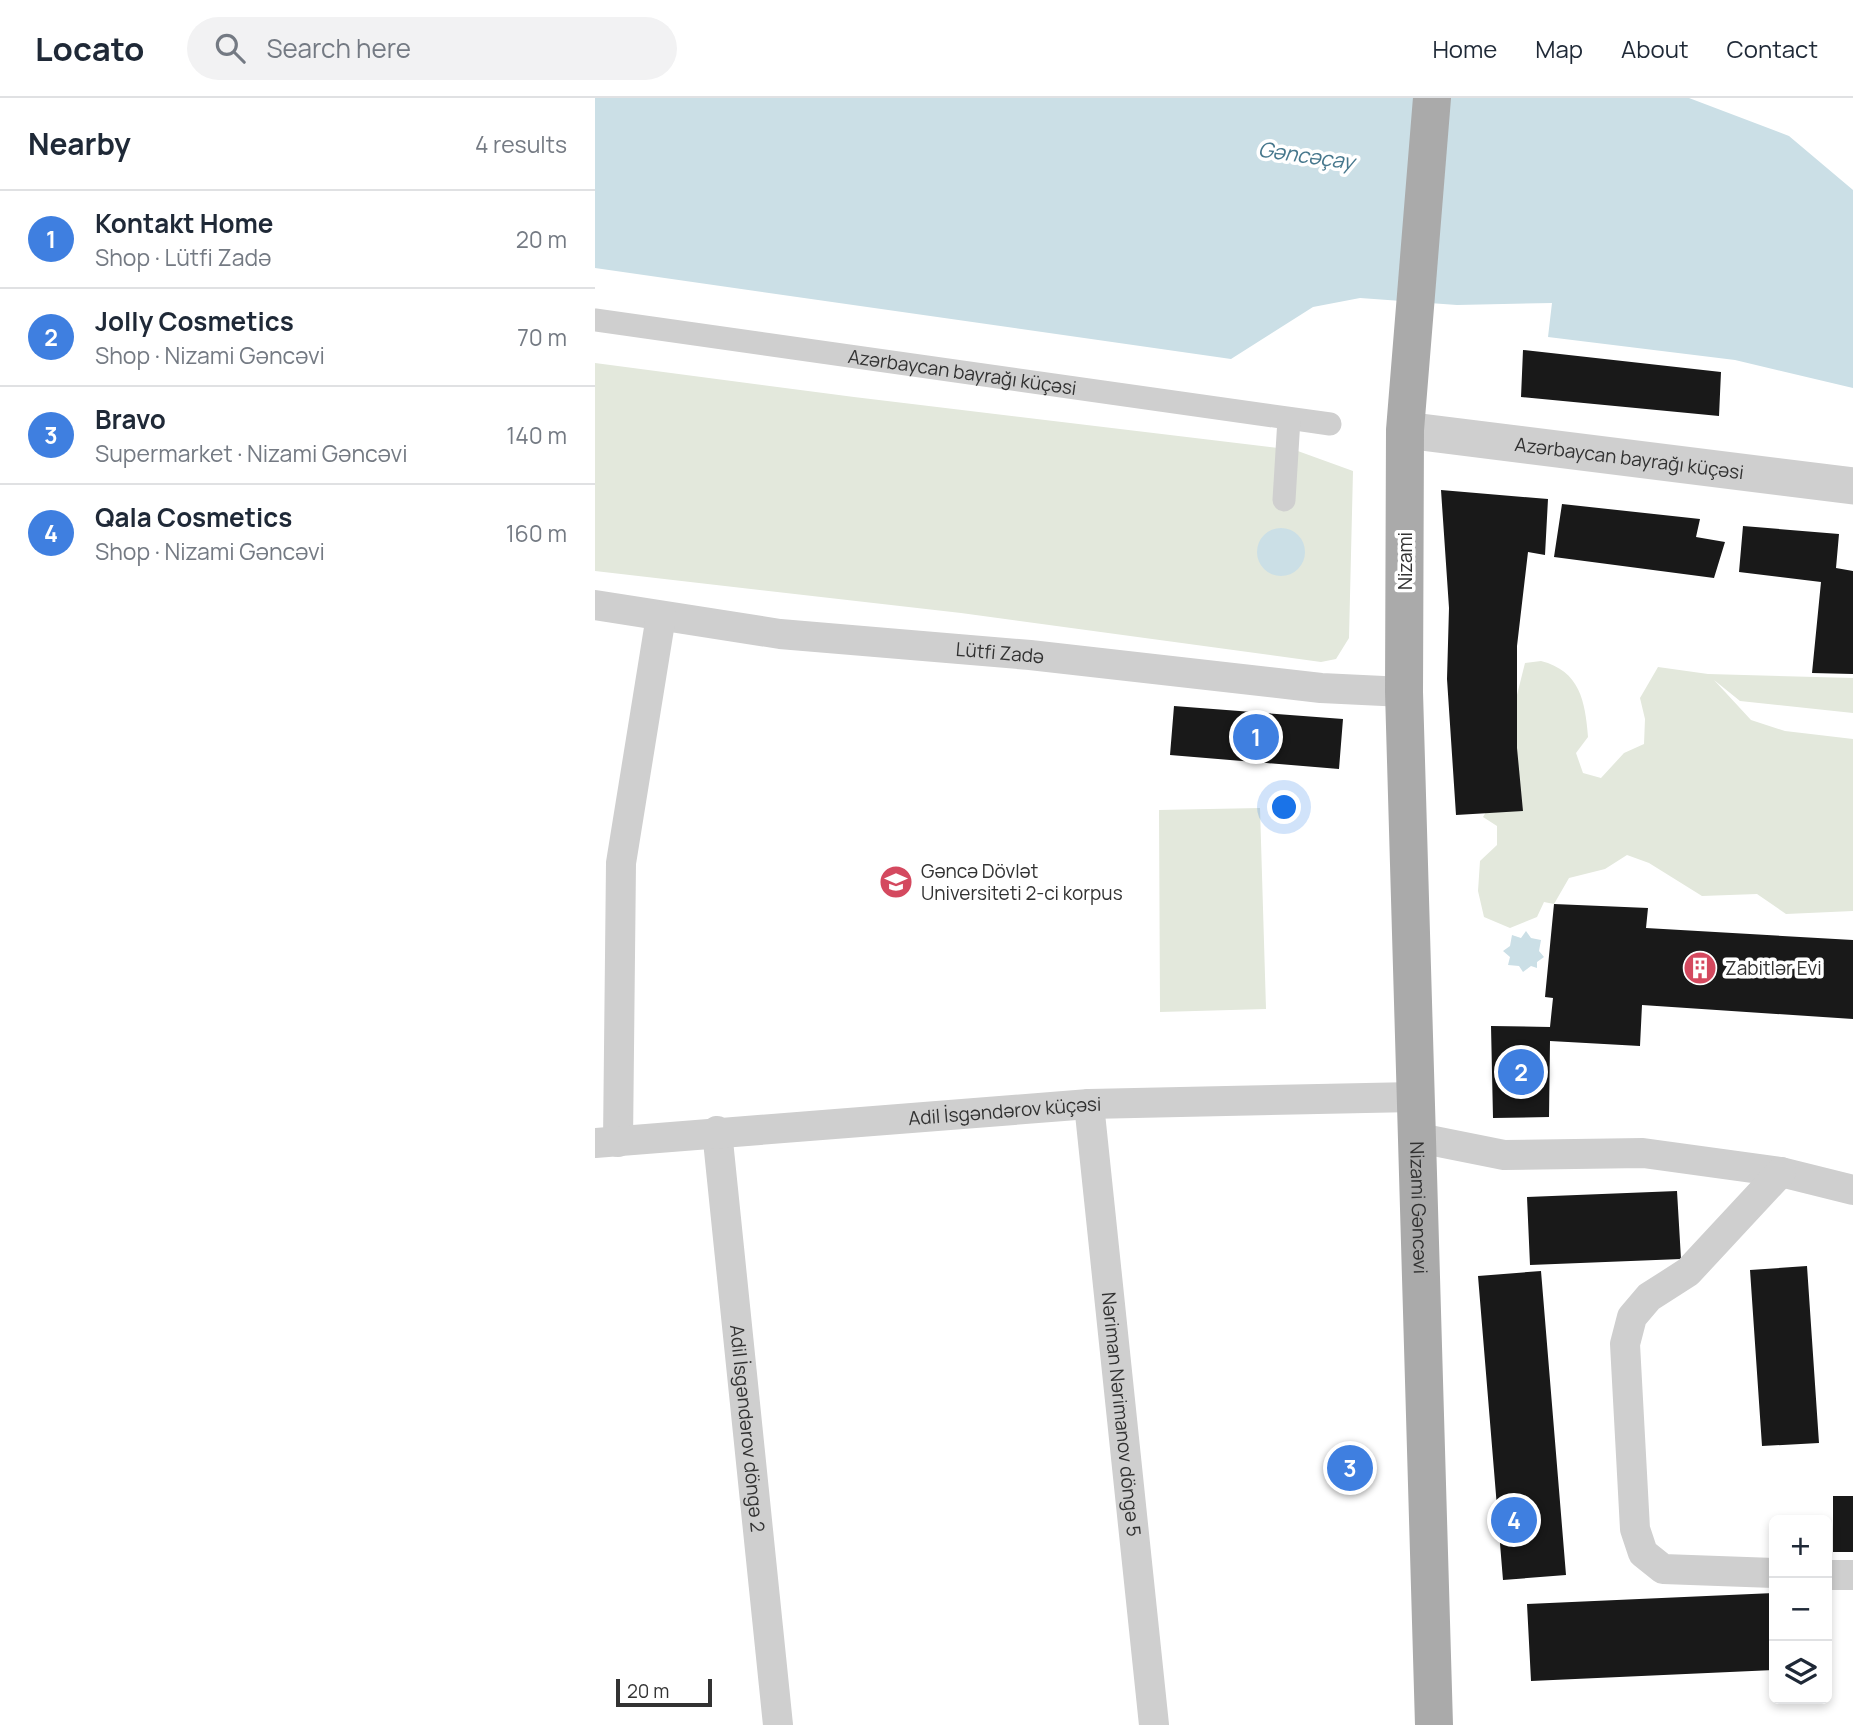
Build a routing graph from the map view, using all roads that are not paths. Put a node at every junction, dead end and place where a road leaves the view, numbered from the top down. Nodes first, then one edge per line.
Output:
1 (1432, 98) edge
2 (595, 320) edge
3 (1289, 419) junction
4 (1330, 424) dead end
5 (1405, 430) junction
6 (1853, 486) edge
7 (1283, 500) dead end
8 (595, 606) edge
9 (661, 616) junction
10 (1404, 692) junction
11 (1414, 1097) junction
12 (1089, 1104) junction
13 (717, 1132) junction
14 (1419, 1138) junction
15 (607, 1143) edge
16 (1781, 1172) junction
17 (1853, 1190) edge
18 (1769, 1573) edge
19 (1832, 1575) edge
20 (1853, 1576) edge
21 (778, 1725) edge
22 (1154, 1725) edge
23 (1434, 1725) edge

1 - 5 main road, Nizami
2 - 3 street, Azərbaycan bayrağı küçəsi
3 - 4 street, Azərbaycan bayrağı küçəsi
3 - 7 street
5 - 6 street, Azərbaycan bayrağı küçəsi
5 - 10 main road, Nizami
8 - 9 street, Lütfi Zadə
9 - 10 street, Lütfi Zadə
9 - 15 street
10 - 11 main road, Nizami Gəncəvi
11 - 12 street, Adil İsgəndərov küçəsi
11 - 14 main road, Nizami Gəncəvi
12 - 13 street, Adil İsgəndərov küçəsi
12 - 22 street, Nəriman Nərimanov döngə 5
13 - 15 street, Adil İsgəndərov küçəsi
13 - 21 street, Adil İsgəndərov döngə 2
14 - 16 street
14 - 23 main road, Nizami Gəncəvi
16 - 17 street
16 - 18 street
19 - 20 street

